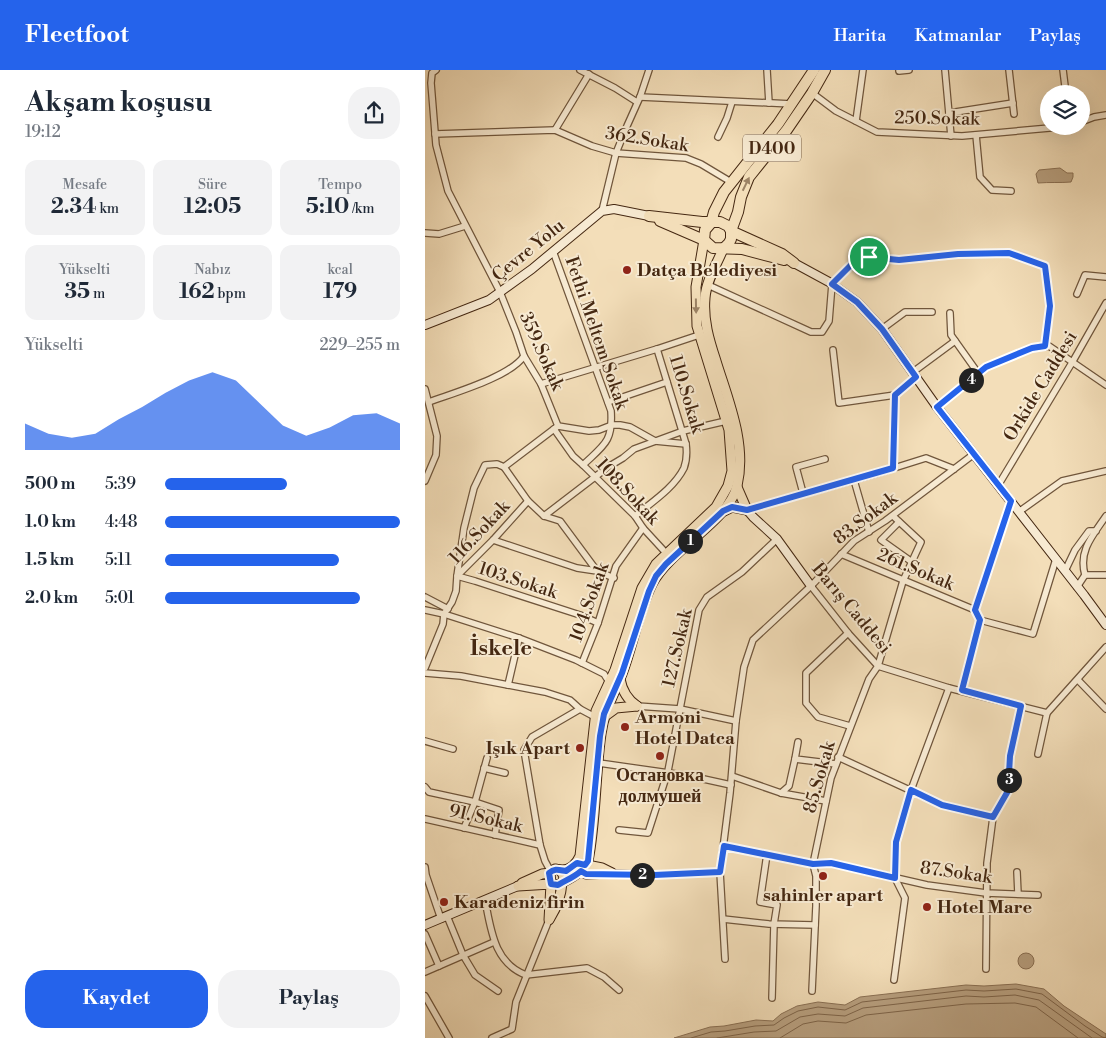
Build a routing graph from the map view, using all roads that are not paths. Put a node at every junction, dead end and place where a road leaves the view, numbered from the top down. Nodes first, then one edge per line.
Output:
1 (436, 70) edge
2 (580, 70) edge
3 (649, 70) edge
4 (767, 70) edge
5 (814, 70) edge
6 (825, 70) edge
7 (863, 70) edge
8 (909, 70) edge
9 (945, 70) edge
10 (1009, 70) edge
11 (1063, 70) edge
12 (899, 71) edge
13 (589, 74) junction
14 (1065, 85) edge
15 (812, 93) junction
16 (639, 99) junction
17 (732, 102) junction
18 (769, 103) junction
19 (792, 104) junction
20 (1013, 104) junction
21 (949, 112) junction
22 (1014, 114) dead end
23 (1106, 115) edge
24 (1090, 119) edge
25 (856, 121) junction
26 (1040, 129) edge
27 (555, 130) junction
28 (435, 134) junction
29 (976, 135) junction
30 (951, 136) junction
31 (718, 137) dead end
32 (616, 153) junction
33 (731, 182) junction
34 (1011, 192) dead end
35 (602, 211) junction
36 (649, 216) junction
37 (711, 223) junction
38 (465, 226) junction
39 (731, 230) junction
40 (425, 233) edge
41 (704, 240) junction
42 (723, 249) junction
43 (553, 250) junction
44 (794, 263) junction
45 (1106, 278) edge
46 (832, 284) junction
47 (707, 286) junction
48 (500, 292) junction
49 (1077, 294) dead end
50 (1106, 303) edge
51 (933, 312) dead end
52 (949, 313) dead end
53 (425, 325) edge
54 (882, 329) junction
55 (699, 335) junction
56 (955, 341) junction
57 (1045, 346) junction
58 (657, 349) junction
59 (833, 350) dead end
60 (524, 356) junction
61 (1073, 362) junction
62 (596, 367) junction
63 (979, 373) junction
64 (915, 374) junction
65 (667, 382) junction
66 (541, 384) junction
67 (1106, 386) edge
68 (425, 389) edge
69 (895, 395) junction
70 (429, 402) junction
71 (608, 402) junction
72 (937, 407) junction
73 (726, 421) junction
74 (612, 425) junction
75 (556, 427) junction
76 (683, 431) junction
77 (655, 440) junction
78 (687, 444) junction
79 (974, 454) junction
80 (825, 459) dead end
81 (583, 465) junction
82 (504, 467) junction
83 (893, 468) junction
84 (954, 469) junction
85 (1106, 471) edge
86 (595, 477) junction
87 (854, 480) junction
88 (425, 481) edge
89 (999, 484) junction
90 (737, 487) junction
91 (803, 494) junction
92 (528, 501) junction
93 (1011, 501) junction
94 (747, 510) junction
95 (723, 511) junction
96 (1019, 511) junction
97 (544, 516) junction
98 (635, 516) junction
99 (893, 516) junction
100 (1106, 516) edge
101 (899, 522) junction
102 (643, 528) junction
103 (1096, 531) junction
104 (869, 532) junction
105 (777, 539) junction
106 (493, 540) junction
107 (666, 553) junction
108 (841, 554) junction
109 (1056, 559) junction
110 (912, 562) junction
111 (1065, 570) junction
112 (597, 571) junction
113 (1085, 575) junction
114 (1106, 575) edge
115 (457, 576) junction
116 (614, 578) junction
117 (903, 581) junction
118 (811, 586) junction
119 (1077, 588) junction
120 (425, 597) edge
121 (425, 610) edge
122 (975, 610) junction
123 (446, 611) junction
124 (980, 620) junction
125 (598, 624) junction
126 (1106, 625) edge
127 (848, 633) junction
128 (519, 638) junction
129 (1106, 647) edge
130 (582, 663) junction
131 (878, 666) junction
132 (425, 668) edge
133 (425, 673) edge
134 (620, 679) junction
135 (1078, 680) junction
136 (609, 682) junction
137 (508, 685) junction
138 (949, 688) junction
139 (962, 690) junction
140 (637, 706) junction
141 (1021, 706) junction
142 (680, 708) junction
143 (1106, 708) edge
144 (580, 709) junction
145 (1047, 713) junction
146 (599, 717) junction
147 (736, 721) junction
148 (850, 726) junction
149 (425, 741) edge
150 (798, 742) dead end
151 (453, 749) dead end
152 (1038, 754) dead end
153 (838, 757) junction
154 (487, 758) dead end
155 (795, 759) junction
156 (599, 763) junction
157 (836, 764) junction
158 (485, 768) junction
159 (505, 773) dead end
160 (667, 773) junction
161 (732, 776) junction
162 (731, 785) junction
163 (425, 787) edge
164 (911, 790) junction
165 (781, 793) junction
166 (826, 801) junction
167 (475, 802) junction
168 (993, 817) junction
169 (425, 819) edge
170 (464, 828) junction
171 (619, 830) dead end
172 (495, 835) junction
173 (540, 845) junction
174 (724, 846) junction
175 (590, 851) junction
176 (767, 854) junction
177 (813, 864) junction
178 (425, 867) edge
179 (579, 867) junction
180 (602, 868) junction
181 (553, 872) junction
182 (720, 872) junction
183 (1017, 872) dead end
184 (612, 874) junction
185 (425, 875) edge
186 (895, 878) junction
187 (562, 882) junction
188 (551, 884) junction
189 (518, 886) junction
190 (986, 893) junction
191 (1018, 894) junction
192 (1038, 895) dead end
193 (485, 900) junction
194 (444, 917) junction
195 (723, 919) junction
196 (549, 920) junction
197 (774, 924) junction
198 (425, 925) edge
199 (815, 925) junction
200 (425, 934) edge
201 (494, 942) junction
202 (463, 955) junction
203 (725, 959) dead end
204 (439, 966) junction
205 (986, 969) dead end
206 (425, 972) edge
207 (526, 975) junction
208 (894, 980) dead end
209 (619, 990) dead end
210 (498, 991) dead end
211 (813, 991) dead end
212 (425, 996) edge
213 (772, 998) dead end
214 (449, 1038) edge
215 (491, 1038) edge

1 - 28 street, 359.Sokak
2 - 13 street
3 - 16 street
4 - 18 street
5 - 19 highway, D400
6 - 15 highway, D400
7 - 25 street
8 - 12 street
9 - 21 street
10 - 20 street
11 - 14 street
13 - 16 street
13 - 27 street
15 - 25 street, 250.Sokak
39 -> 15 highway, D400
16 - 17 street
16 - 32 street
17 - 18 street
17 - 31 street
18 - 19 street
19 - 33 highway, D400
20 - 21 street
20 - 22 street
21 - 30 street
23 - 24 street
25 - 30 street, 250.Sokak
26 - 29 street, 250.Sokak
27 - 28 street, 362.Sokak
27 - 32 street, 362.Sokak
28 - 38 street, 359.Sokak
29 - 30 street, 250.Sokak
29 - 34 street
32 - 33 street, 362.Sokak
32 - 35 street
33 - 37 highway, D400
35 - 36 street
35 - 43 street, Çevre Yolu
36 - 37 highway
36 - 41 highway
37 - 39 highway
37 - 41 highway, D400
38 - 40 street
38 - 48 street, 359.Sokak
39 - 42 highway, D400
39 - 44 highway
41 - 42 highway
41 -> 55 main road
42 - 44 highway
42 - 47 main road
43 - 48 street, Çevre Yolu
43 - 62 street, Fethi Meltem Sokak
44 - 46 street
45 - 49 street
46 - 47 street
46 - 54 street
46 - 57 street
47 - 90 main road
48 - 53 street, Çevre Yolu
48 - 60 street, 359.Sokak
50 - 61 street, Orkide Caddesi
51 - 54 street
52 - 56 street
54 - 64 street
55 - 58 street
55 - 73 main road
56 - 63 street
56 - 64 street
57 - 61 street
57 - 63 street
58 - 62 street
58 - 65 street, 110.Sokak
59 - 69 street
60 - 66 street, 359.Sokak
60 - 70 street
61 - 67 street
61 - 89 street, Orkide Caddesi
62 - 66 street
62 - 71 street, Fethi Meltem Sokak
63 - 72 street
64 - 69 street
64 - 72 street
65 - 71 street
65 - 76 street, 110.Sokak
66 - 75 street, 359.Sokak
68 - 70 street
69 - 83 street
70 - 88 street
71 - 74 street, Fethi Meltem Sokak
72 - 79 street
73 - 76 street
73 - 107 main road
74 - 75 street
74 - 77 street
74 - 81 street, 108.Sokak
75 - 81 street, 359.Sokak
75 - 82 street
76 - 77 street
76 - 78 street, 110.Sokak
77 - 78 street
77 - 86 street
78 - 98 street, 110.Sokak
79 - 84 street, 83.Sokak
79 - 89 street
80 - 91 street
81 - 86 street, 108.Sokak
82 - 92 street
82 - 115 street
83 - 84 street
83 - 87 street
84 - 99 street, 83.Sokak
85 - 96 street
86 - 97 street
86 - 98 street, 108.Sokak
87 - 91 street
87 - 104 street
89 - 93 street
90 - 94 main road
90 - 95 main road
91 - 94 street
92 - 97 street
92 - 106 street, 116.Sokak
93 - 96 street
93 - 122 street
94 - 95 main road
94 - 105 street, Barış Caddesi
95 - 134 main road
96 - 109 street
97 - 112 street
98 - 102 street, 108.Sokak
99 - 101 street
99 - 104 street, 83.Sokak
100 - 103 street
101 - 110 street, 85.Sokak
101 - 110 street
102 - 107 street, 108.Sokak
102 - 116 street, 104.Sokak
103 - 111 street
103 - 113 street
104 - 108 street, 83.Sokak
105 - 118 street, Barış Caddesi
105 - 142 street, 127.Sokak
106 - 112 street
106 - 115 street, 116.Sokak
107 - 136 main road
108 - 117 street, 261.Sokak
108 - 118 street, 83.Sokak
109 - 111 street
109 - 124 street
110 - 117 street, 85.Sokak
111 - 119 street
112 - 116 street
113 - 114 street
113 - 119 street
115 - 123 street, 116.Sokak
115 - 125 street, 103.Sokak
116 - 125 street, 104.Sokak
117 - 122 street, 261.Sokak
117 - 131 street, 85.Sokak
118 - 127 street, Barış Caddesi
118 - 147 street, 83.Sokak
119 - 126 street
120 - 123 street
121 - 123 street
122 - 124 street
123 - 128 street
123 - 132 street, 116.Sokak
124 - 139 street
125 - 130 street, 104.Sokak
127 - 131 street, Barış Caddesi
127 - 148 street
128 - 130 street
128 - 137 street
129 - 135 street
130 - 136 street
131 - 138 street, Barış Caddesi
131 - 148 street, 85.Sokak
133 - 137 street
134 - 140 main road
134 - 146 main road
135 - 143 street
135 - 145 street
136 - 146 main road
137 - 144 street
138 - 139 street, Barış Caddesi
138 - 164 street
139 - 141 street, Barış Caddesi
140 - 142 street
140 - 146 main road
141 - 145 street, Barış Caddesi
141 - 168 street
142 - 147 street
142 - 160 street, 127.Sokak
144 - 146 street
144 - 173 street
145 - 152 street
146 - 156 main road
146 - 179 main road
147 - 161 street, 83.Sokak
148 - 153 street, 85.Sokak
149 - 151 street
150 - 155 street
153 - 157 street, 85.Sokak
153 - 164 street
154 - 158 street
155 - 157 street
155 - 165 street
156 - 160 street
156 - 175 main road
157 - 166 street, 85.Sokak
158 - 159 street
158 - 167 street
160 - 162 street
160 - 171 street, 127.Sokak
161 - 162 street, 83.Sokak
161 - 165 street
162 - 174 street, 83.Sokak
163 - 167 street
164 - 168 street
164 - 186 street
165 - 166 street
166 - 177 street, 85.Sokak
167 - 170 street
167 - 172 street
168 - 190 street
169 - 170 street, 91. Sokak
170 - 172 street, 91. Sokak
172 - 173 street, 91. Sokak
173 - 181 street
174 - 176 street, 87.Sokak
174 - 182 street, 83.Sokak
175 - 179 main road
175 - 180 main road
176 - 177 street, 87.Sokak
176 - 197 street
177 - 186 street, 87.Sokak
177 - 199 street, 85.Sokak
178 - 185 street
179 - 180 main road
179 - 181 main road
179 - 184 main road
179 - 187 main road
180 - 184 main road
181 - 187 main road
181 - 188 main road
181 - 189 main road
182 - 184 street
182 - 195 street, 83.Sokak
183 - 191 street
185 - 194 street
186 - 190 street, 87.Sokak
186 - 208 street
187 - 188 main road
187 - 196 main road
188 - 189 main road
188 - 196 main road
189 - 193 street
190 - 191 street, 87.Sokak
190 - 205 street
191 - 192 street, 87.Sokak
193 - 194 street
193 - 201 street
194 - 198 street
194 - 202 street
195 - 197 street
195 - 203 street, 83.Sokak
196 - 207 street
197 - 199 street
197 - 213 street
199 - 211 street, 85.Sokak
200 - 204 street
201 - 202 street
201 - 207 street
202 - 204 street
202 - 210 street
204 - 206 street
207 - 209 street
207 - 215 street
212 - 214 street

